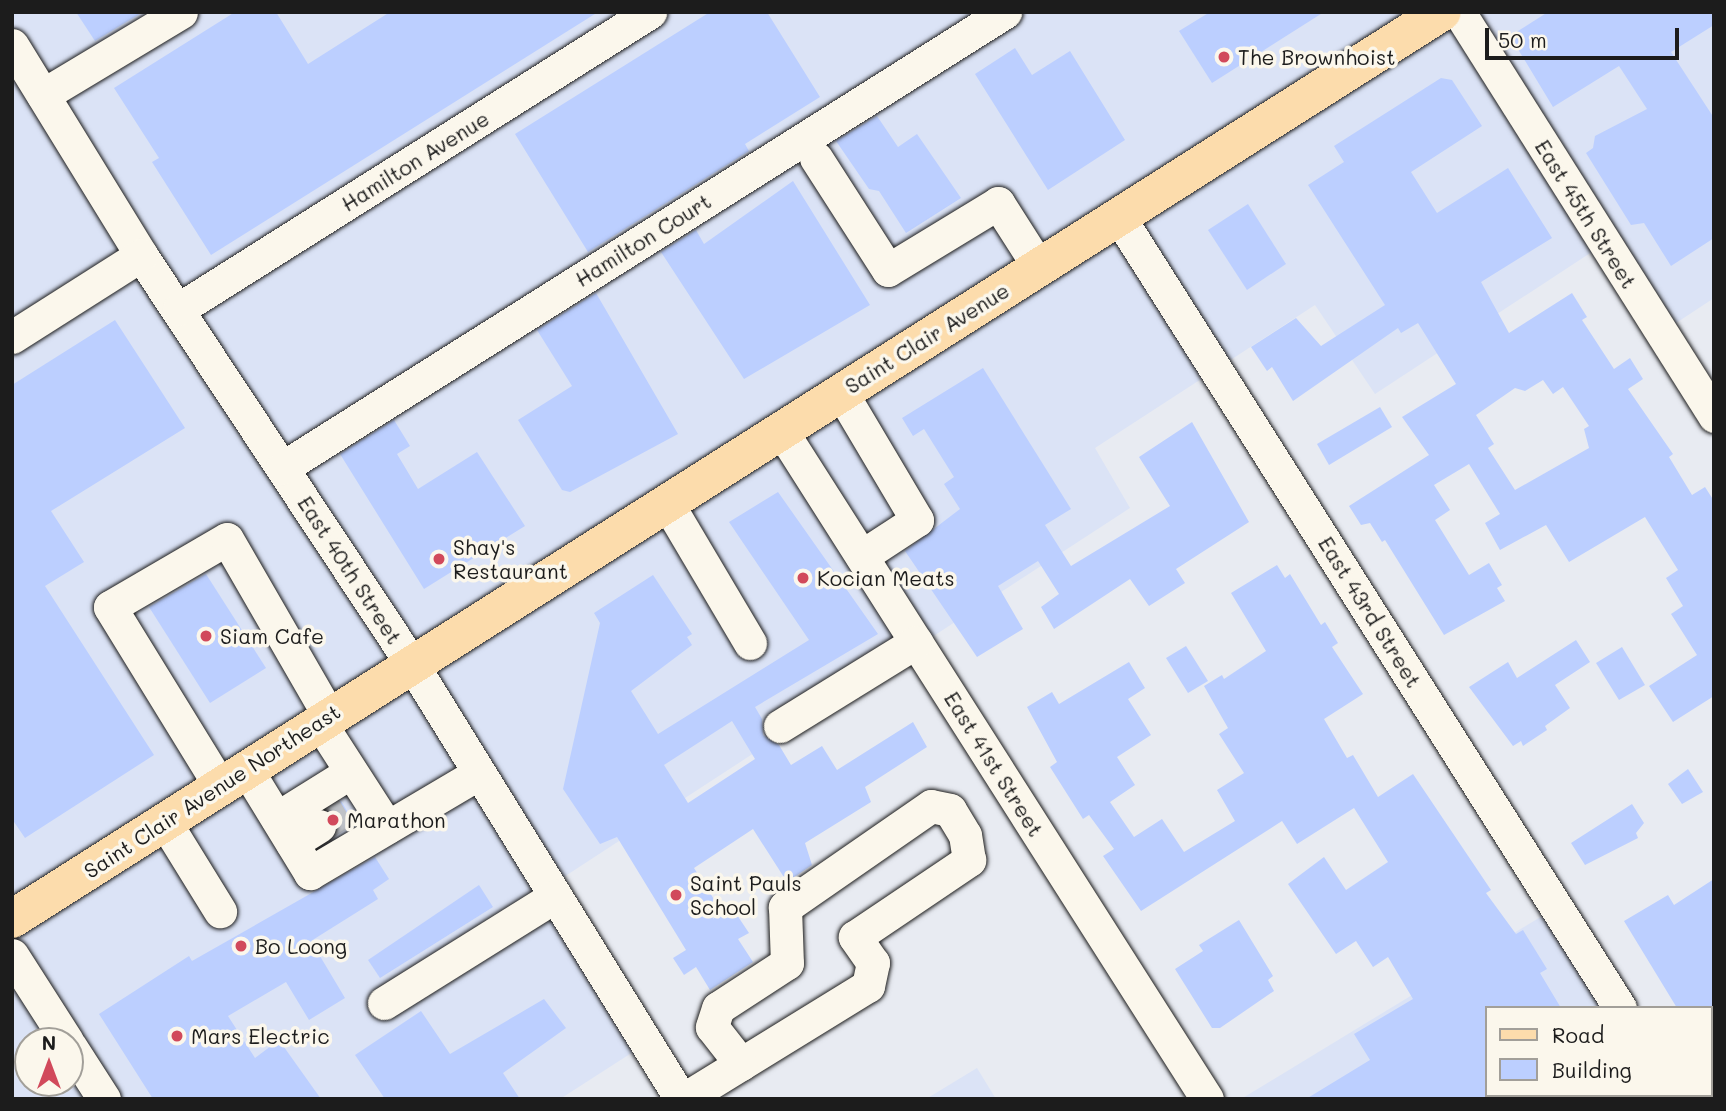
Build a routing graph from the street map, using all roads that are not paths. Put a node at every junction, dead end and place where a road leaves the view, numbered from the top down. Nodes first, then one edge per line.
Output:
1 (181, 12) edge
2 (650, 12) edge
3 (1005, 12) edge
4 (1441, 12) edge
5 (1458, 12) edge
6 (12, 45) edge
7 (43, 95) junction
8 (816, 158) dead end
9 (1119, 216) junction
10 (141, 255) junction
11 (1039, 267) junction
12 (179, 309) junction
13 (12, 337) edge
14 (841, 392) junction
15 (1714, 416) edge
16 (781, 430) junction
17 (282, 467) junction
18 (666, 501) junction
19 (862, 556) junction
20 (916, 642) junction
21 (750, 643) dead end
22 (412, 664) junction
23 (324, 720) junction
24 (780, 726) dead end
25 (479, 773) junction
26 (234, 778) junction
27 (326, 811) junction
28 (165, 822) junction
29 (387, 827) junction
30 (555, 896) junction
31 (220, 911) dead end
32 (12, 919) edge
33 (12, 955) edge
34 (384, 1003) dead end
35 (1619, 1006) edge
36 (58, 1027) edge
37 (741, 1064) junction
38 (84, 1068) edge
39 (104, 1099) edge
40 (682, 1099) edge
41 (1207, 1099) edge

1 - 7 street
2 - 12 street, Hamilton Avenue
3 - 17 street, Hamilton Court
4 - 9 main road, Saint Clair Avenue
5 - 15 street, East 45th Street
6 - 7 street, East 40th Street
7 - 10 street, East 40th Street
8 - 11 street
9 - 11 main road, Saint Clair Avenue
9 - 35 street, East 43rd Street
10 - 12 street, East 40th Street
10 - 13 street
11 - 14 main road, Saint Clair Avenue
12 - 17 street, East 40th Street
14 - 16 main road, Saint Clair Avenue
14 - 19 street
16 - 18 main road, Saint Clair Avenue
16 - 19 street, East 41st Street
17 - 22 street, East 40th Street
18 - 21 street
18 - 22 main road, Saint Clair Avenue
19 - 20 street, East 41st Street
20 - 24 street
20 - 41 street, East 41st Street
22 - 23 main road, Saint Clair Avenue Northeast
22 - 25 street, East 40th Street
23 - 26 main road, Saint Clair Avenue Northeast
23 - 26 street
23 - 27 street
25 - 29 street
25 - 30 street, East 40th Street
26 - 27 street
26 - 28 main road, Saint Clair Avenue Northeast
27 - 29 street
27 - 29 street
28 - 31 street
28 - 32 main road, Saint Clair Avenue Northeast
30 - 34 street
30 - 40 street, East 40th Street
33 - 36 street
37 - 37 street
37 - 40 street
38 - 39 street

